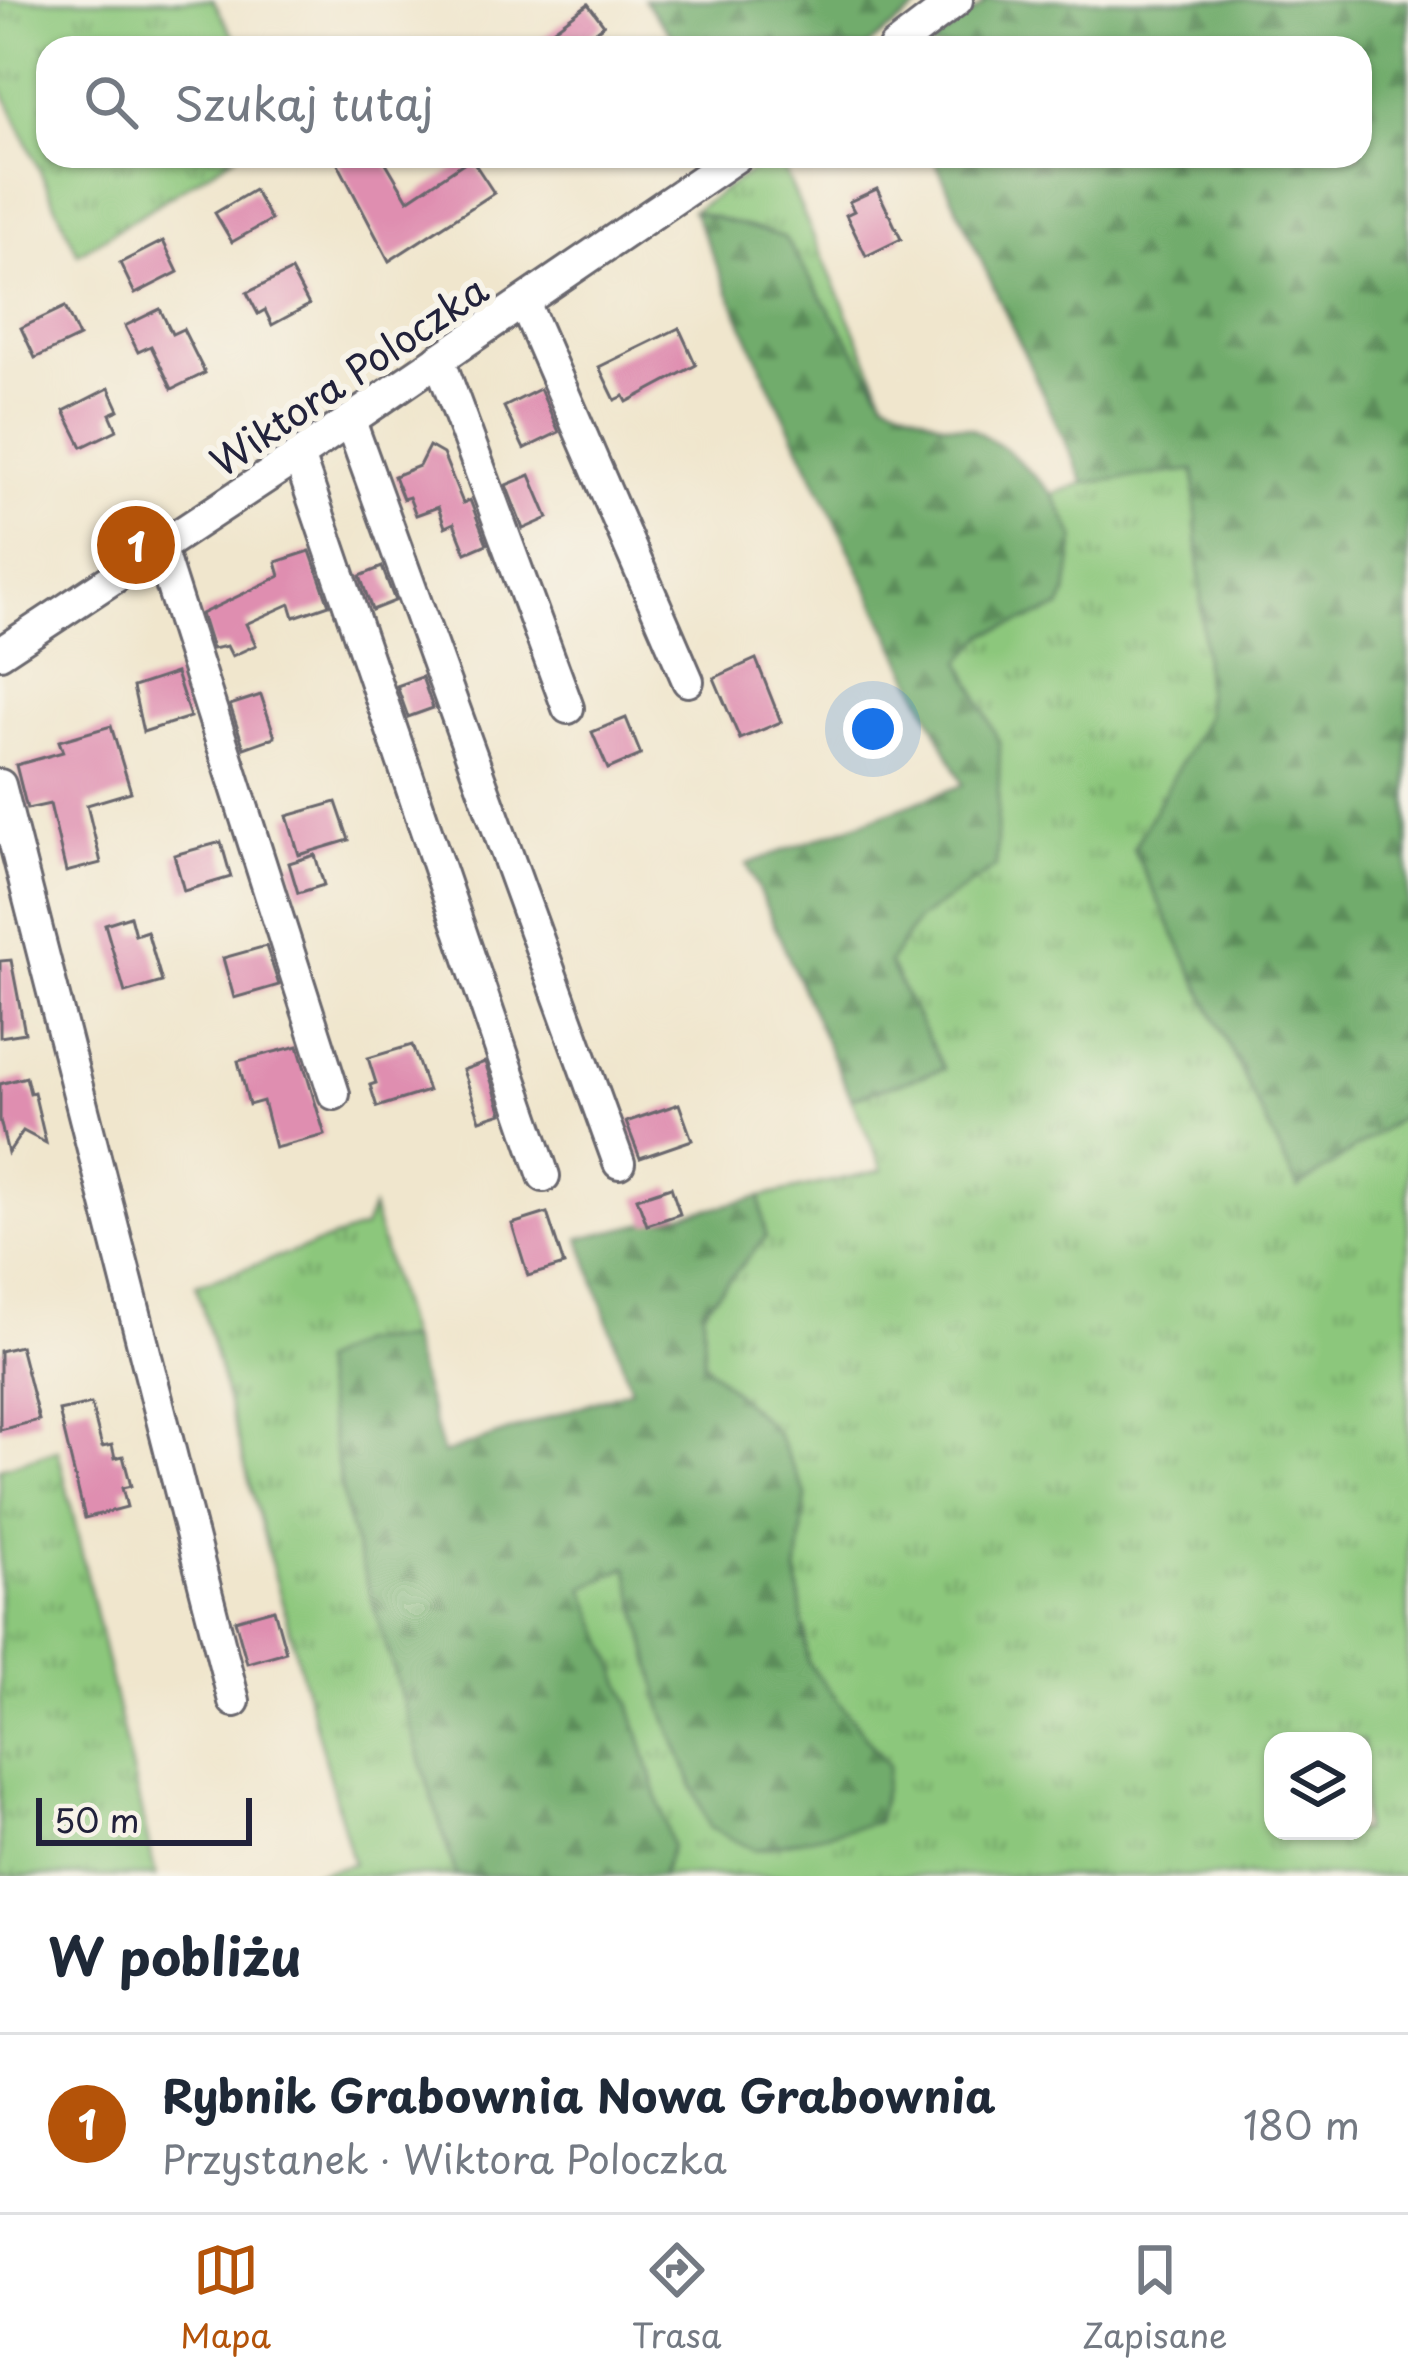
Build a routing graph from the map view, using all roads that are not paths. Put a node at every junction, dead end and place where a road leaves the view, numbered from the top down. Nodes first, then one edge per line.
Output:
1 (957, 0) edge
2 (910, 36) edge
3 (719, 168) edge
4 (524, 302) junction
5 (439, 359) junction
6 (350, 421) junction
7 (298, 455) junction
8 (160, 549) junction
9 (0, 653) edge
10 (688, 681) dead end
11 (568, 708) dead end
12 (0, 785) edge
13 (334, 1094) dead end
14 (619, 1163) dead end
15 (544, 1176) dead end
16 (233, 1701) dead end

1 - 2 street
3 - 4 street, Wiktora Poloczka
4 - 5 street, Wiktora Poloczka
4 - 10 street
5 - 6 street, Wiktora Poloczka
5 - 11 street
6 - 7 street, Wiktora Poloczka
6 - 14 street
7 - 8 street, Wiktora Poloczka
7 - 15 street
8 - 9 street, Wiktora Poloczka
8 - 13 street
12 - 16 street

